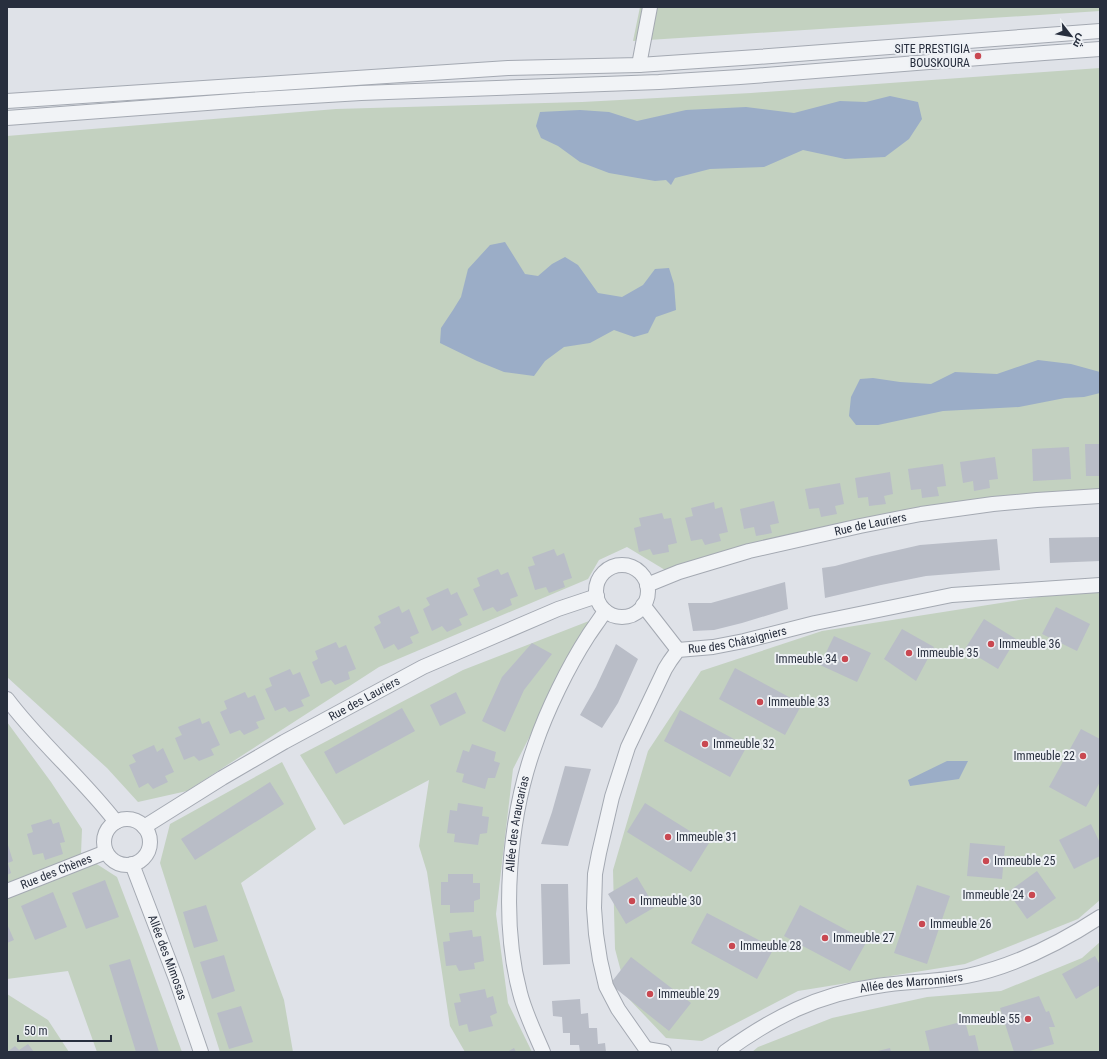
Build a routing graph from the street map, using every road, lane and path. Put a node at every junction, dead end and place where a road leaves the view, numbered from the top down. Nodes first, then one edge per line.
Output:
1 (650, 7) edge
2 (1100, 31) edge
3 (1100, 49) edge
4 (638, 64) junction
5 (7, 101) edge
6 (7, 118) edge
7 (1100, 496) edge
8 (647, 585) junction
9 (1100, 585) edge
10 (596, 596) junction
11 (643, 605) junction
12 (606, 611) junction
13 (678, 650) junction
14 (7, 700) edge
15 (116, 822) junction
16 (144, 827) junction
17 (106, 852) junction
18 (132, 864) junction
19 (7, 891) edge
20 (1100, 917) edge
21 (646, 1050) edge
22 (201, 1052) edge
23 (543, 1052) edge
24 (664, 1052) edge
25 (725, 1052) edge

1 - 4 street
2 - 4 street
3 - 6 street
4 - 5 street
7 - 8 street, Rue de Lauriers
8 - 10 street
8 - 11 street
9 - 13 street, Rue des Châtaigniers
10 - 12 street
10 - 16 street, Rue des Lauriers
11 - 12 street
11 - 13 street
12 - 23 street, Allée des Araucarias
13 - 21 street, Rue des Châtaigniers
14 - 15 street
15 - 16 street
15 - 17 street
16 - 18 street
17 - 18 street
17 - 19 street, Rue des Chènes
18 - 22 street, Allée des Mimosas
20 - 25 street, Allée des Marronniers
21 - 24 street

